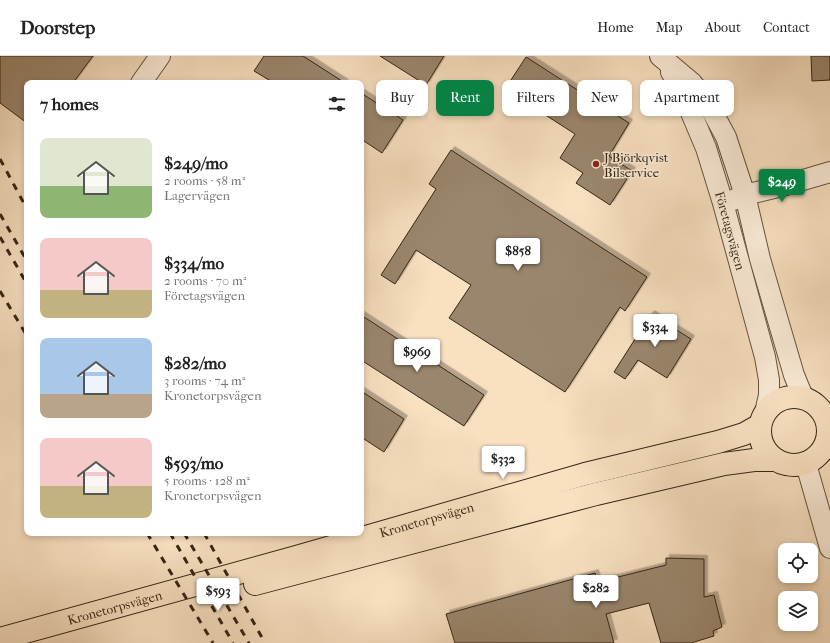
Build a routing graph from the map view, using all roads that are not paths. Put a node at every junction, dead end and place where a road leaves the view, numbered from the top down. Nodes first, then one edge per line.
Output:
1 (160, 56) edge
2 (660, 57) edge
3 (143, 80) edge
4 (830, 172) edge
5 (745, 195) junction
6 (723, 203) junction
7 (815, 400) edge
8 (762, 419) junction
9 (827, 446) edge
10 (776, 460) junction
11 (806, 464) junction
12 (830, 548) edge
13 (0, 639) edge
14 (36, 643) edge

1 - 3 street
2 - 5 street, Företagsvägen
2 - 6 street, Företagsvägen
4 - 5 street
5 - 6 street
5 - 7 street, Företagsvägen
6 - 8 street, Företagsvägen
7 - 8 main road
7 - 9 main road
8 - 10 main road
8 - 13 main road, Kronetorpsvägen
9 - 11 main road
10 - 11 main road
10 - 14 main road, Kronetorpsvägen
11 - 12 street

